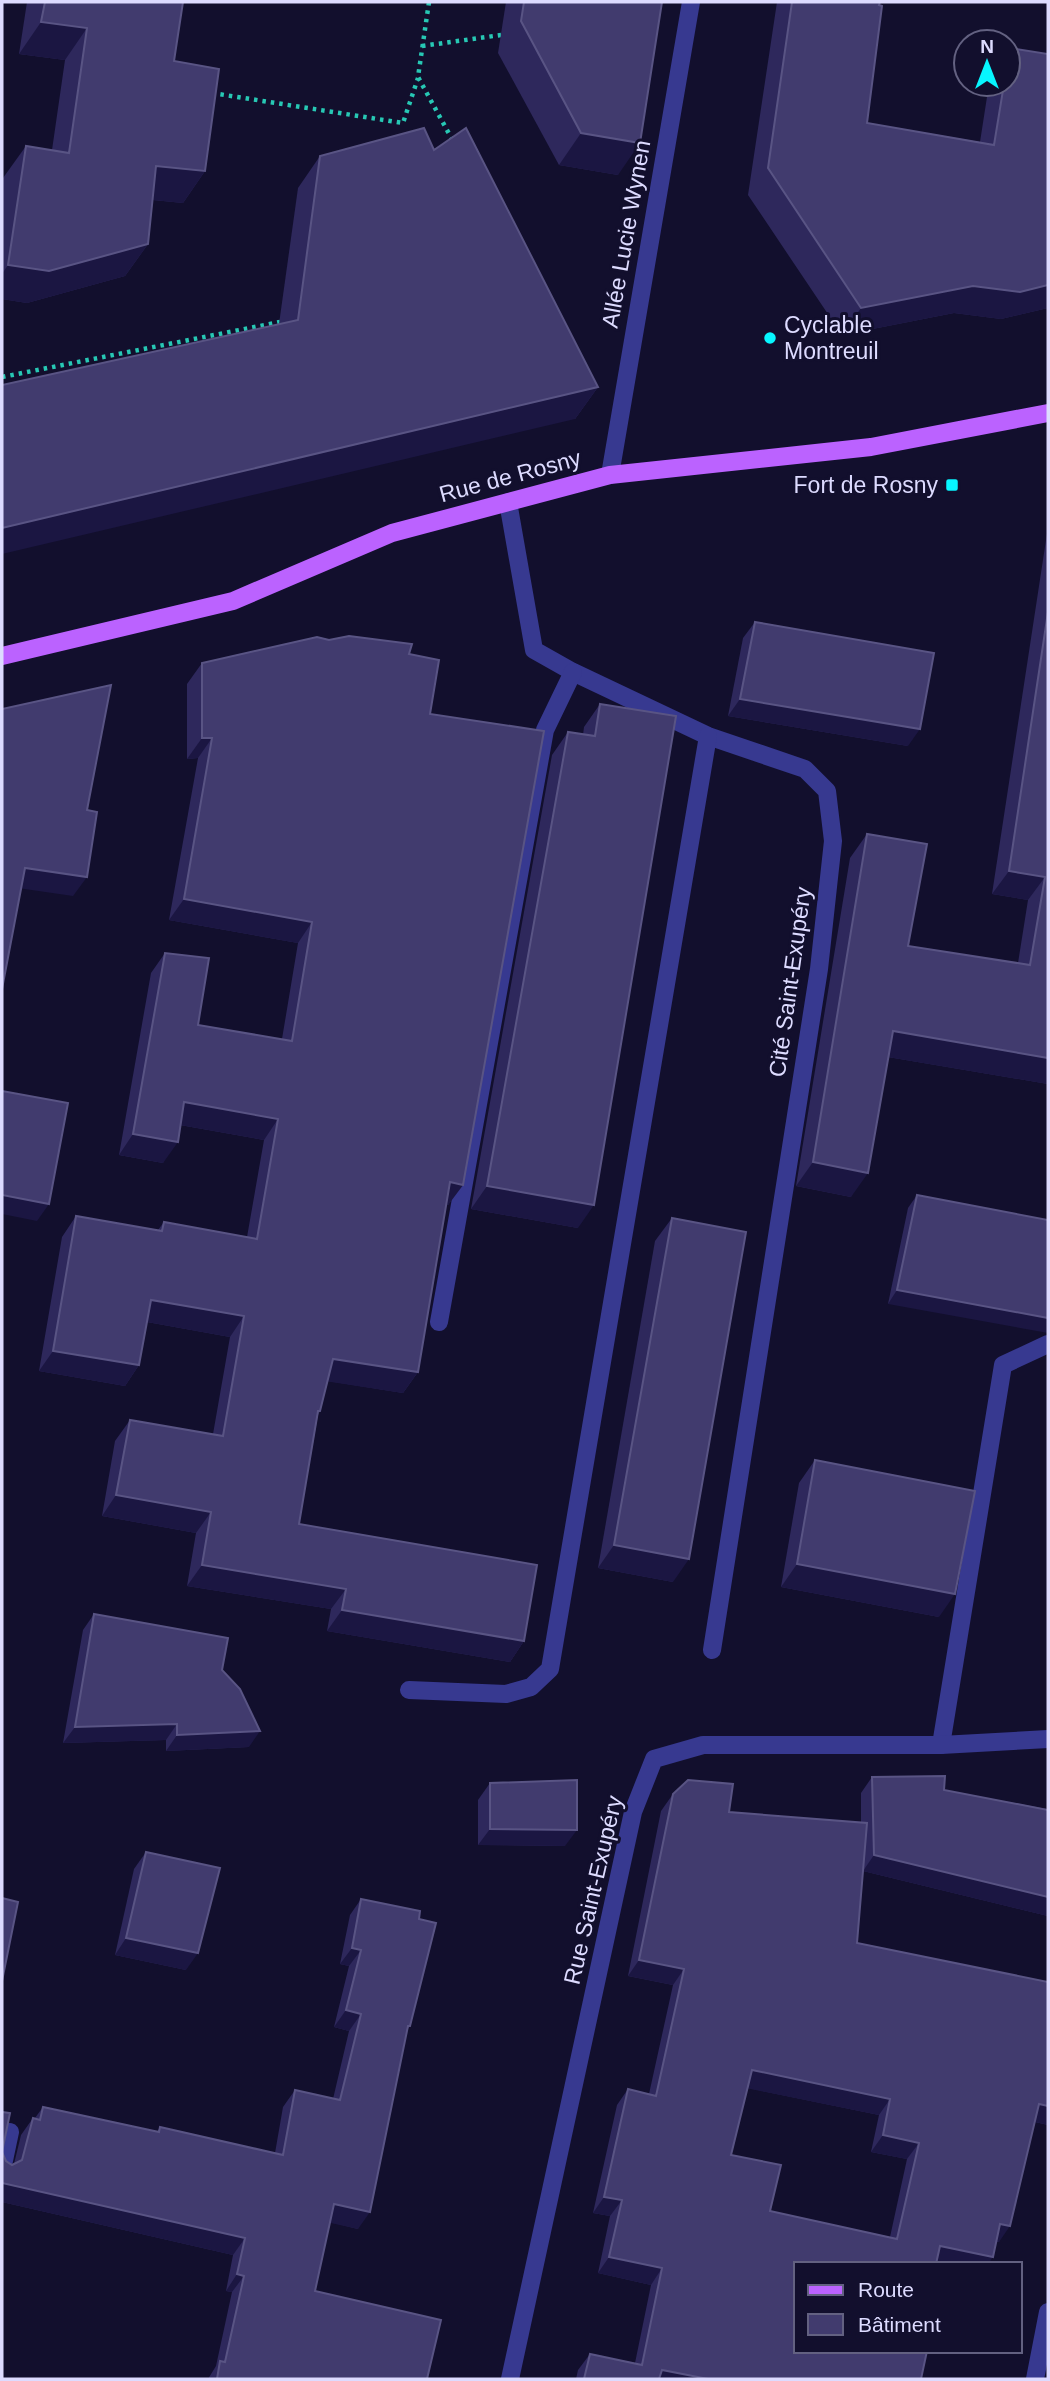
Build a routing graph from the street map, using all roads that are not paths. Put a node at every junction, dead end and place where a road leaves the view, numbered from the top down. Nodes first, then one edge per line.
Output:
1 (691, 2) edge
2 (1048, 413) edge
3 (610, 475) junction
4 (508, 502) junction
5 (2, 656) edge
6 (573, 672) junction
7 (708, 736) junction
8 (439, 1322) dead end
9 (1048, 1345) edge
10 (712, 1650) dead end
11 (409, 1690) dead end
12 (1048, 1740) edge
13 (941, 1745) junction
14 (10, 2132) edge
15 (2, 2170) edge
16 (1048, 2312) edge
17 (510, 2379) edge
18 (1035, 2379) edge

1 - 3 street, Allée Lucie Wynen
2 - 3 main road, Rue de Rosny
3 - 4 main road, Rue de Rosny
4 - 5 main road, Rue de Rosny
4 - 6 street, Cité Saint-Exupéry
6 - 7 street, Cité Saint-Exupéry
6 - 8 street
7 - 10 street, Cité Saint-Exupéry
7 - 11 street
9 - 13 street
12 - 13 street, Rue Saint-Exupéry
13 - 17 street, Rue Saint-Exupéry
14 - 15 street
16 - 18 street

